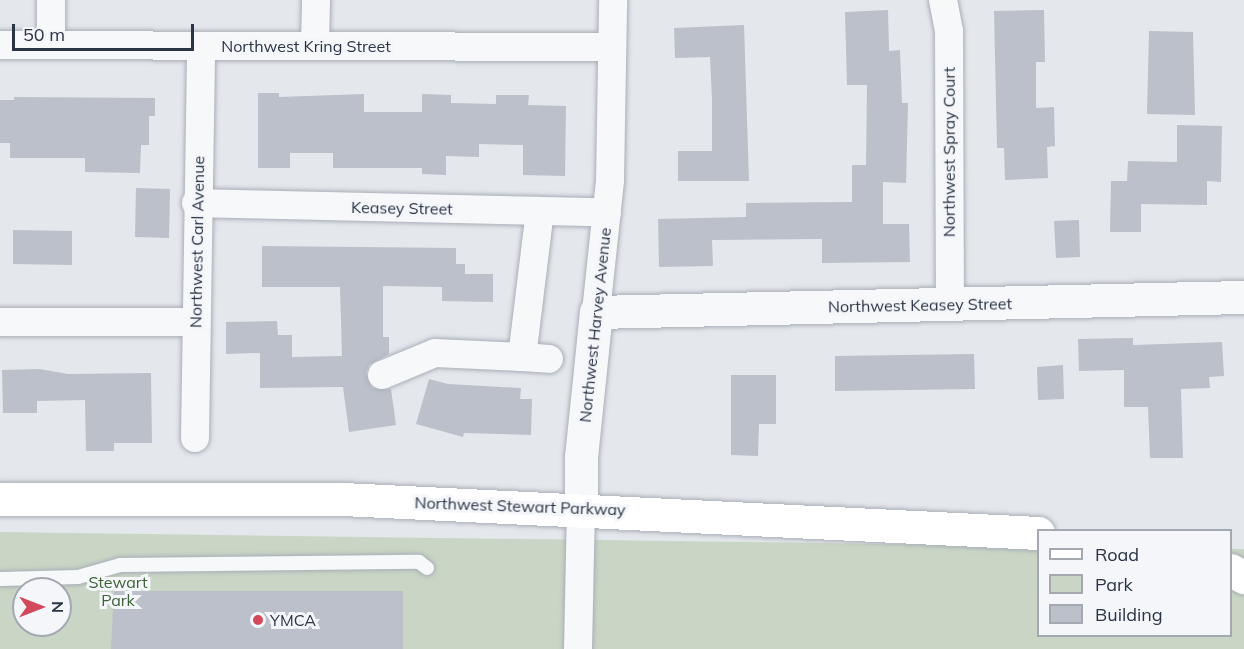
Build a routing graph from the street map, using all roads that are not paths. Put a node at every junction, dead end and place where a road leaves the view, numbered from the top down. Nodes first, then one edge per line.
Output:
1 (51, 0) edge
2 (316, 0) edge
3 (613, 0) edge
4 (943, 0) edge
5 (0, 45) edge
6 (51, 45) junction
7 (315, 45) junction
8 (201, 47) junction
9 (612, 47) junction
10 (196, 203) junction
11 (540, 211) junction
12 (607, 212) junction
13 (1244, 297) edge
14 (950, 304) junction
15 (596, 312) junction
16 (0, 322) edge
17 (195, 322) junction
18 (382, 375) dead end
19 (195, 438) dead end
20 (0, 498) edge
21 (581, 508) junction
22 (1037, 533) edge
23 (427, 568) dead end
24 (0, 579) edge
25 (578, 649) edge

1 - 6 street
2 - 7 street
3 - 9 street, Northwest Harvey Avenue
4 - 14 street, Northwest Spray Court
5 - 6 street, Northwest Kring Street
6 - 8 street, Northwest Kring Street
7 - 8 street, Northwest Kring Street
7 - 9 street, Northwest Kring Street
8 - 10 street, Northwest Carl Avenue
9 - 12 street, Northwest Harvey Avenue
10 - 11 street, Keasey Street
10 - 17 street, Northwest Carl Avenue
11 - 12 street, Keasey Street
11 - 18 street
12 - 15 street, Northwest Harvey Avenue
13 - 14 street, Northwest Keasey Street
14 - 15 street, Northwest Keasey Street
15 - 21 street, Northwest Harvey Avenue
16 - 17 street
17 - 19 street, Northwest Carl Avenue
20 - 21 main road, Northwest Stewart Parkway
21 - 22 main road, Northwest Stewart Parkway
21 - 25 street, Northwest Harvey Avenue
23 - 24 lane

